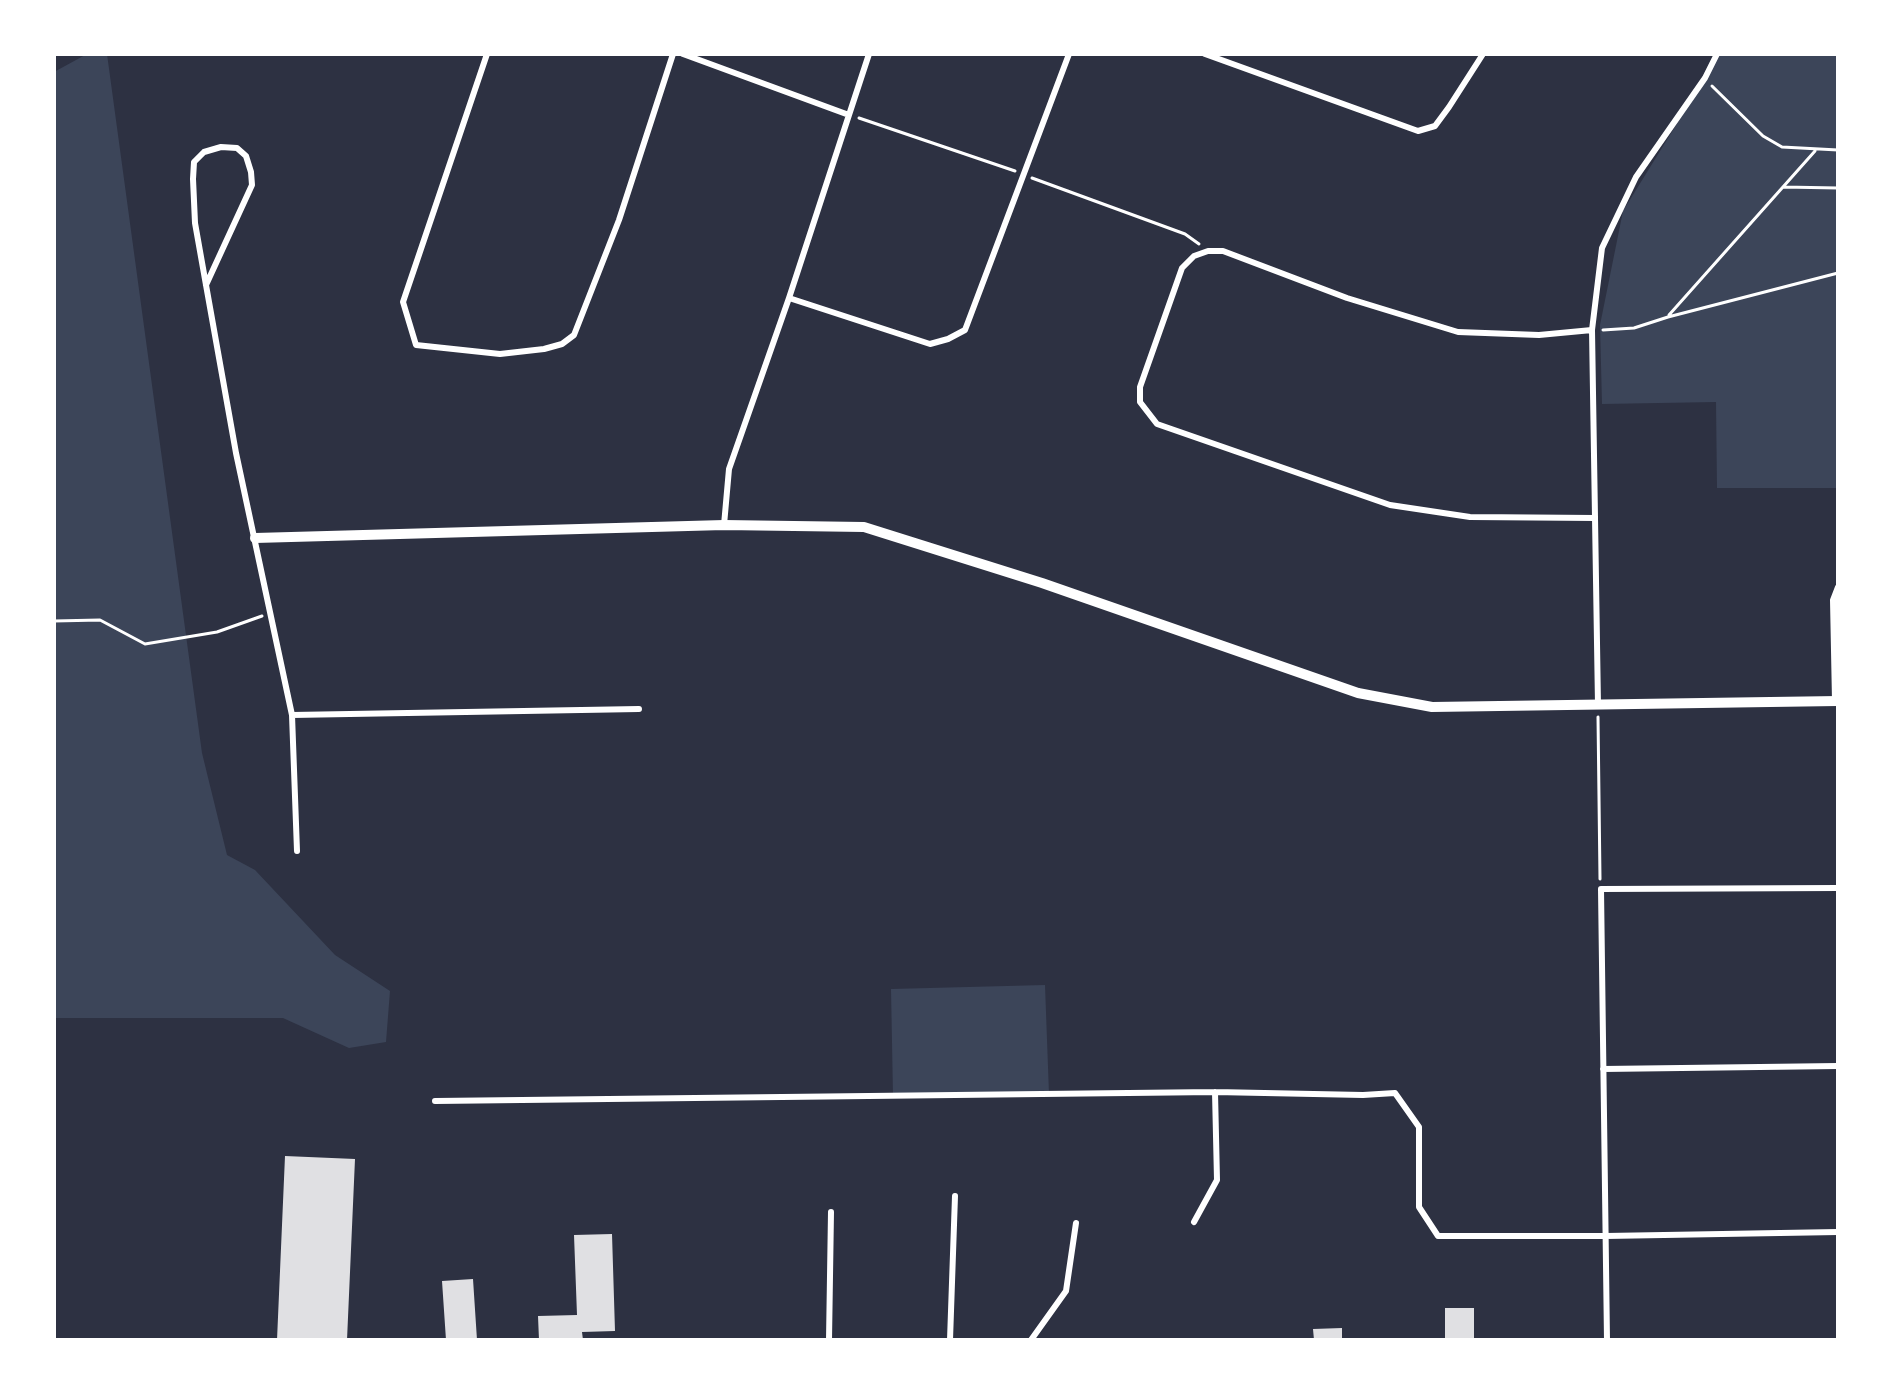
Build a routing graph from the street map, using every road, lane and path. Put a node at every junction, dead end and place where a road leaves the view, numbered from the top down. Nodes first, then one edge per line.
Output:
1 (487, 54) edge
2 (673, 54) edge
3 (683, 54) edge
4 (869, 54) edge
5 (1069, 54) edge
6 (1205, 54) edge
7 (1483, 54) edge
8 (1717, 54) edge
9 (1705, 78) junction
10 (849, 115) junction
11 (1838, 150) edge
12 (1815, 151) junction
13 (1783, 187) junction
14 (1838, 188) edge
15 (1838, 273) edge
16 (206, 285) junction
17 (789, 298) junction
18 (1668, 317) junction
19 (1592, 330) junction
20 (1595, 518) junction
21 (724, 525) junction
22 (255, 538) junction
23 (1838, 587) edge
24 (272, 613) junction
25 (54, 621) edge
26 (1836, 701) edge
27 (1598, 705) junction
28 (639, 709) dead end
29 (292, 715) junction
30 (297, 851) dead end
31 (1838, 888) edge
32 (1601, 890) junction
33 (1838, 1066) edge
34 (1603, 1068) junction
35 (1215, 1092) junction
36 (435, 1101) dead end
37 (955, 1196) dead end
38 (831, 1212) dead end
39 (1194, 1222) dead end
40 (1076, 1223) dead end
41 (1838, 1232) edge
42 (1606, 1236) junction
43 (829, 1340) edge
44 (950, 1340) edge
45 (1031, 1340) edge
46 (1607, 1340) edge

1 - 2 street
3 - 10 street
4 - 10 street
5 - 17 street
6 - 7 street
8 - 9 street
9 - 12 path
9 - 19 street
10 - 17 street
11 - 12 path
12 - 13 path
13 - 14 path
13 - 18 path
15 - 18 path
16 - 16 street
16 - 22 street
17 - 21 street
18 - 19 path
19 - 20 street
19 - 20 street
20 - 27 street
21 - 22 street
21 - 27 street
22 - 24 street
23 - 26 street
24 - 25 path
24 - 29 street
26 - 27 street
27 - 32 path
28 - 29 street
29 - 30 street
31 - 32 street
32 - 34 street
33 - 34 street
34 - 42 street
35 - 36 street
35 - 39 street
35 - 42 street
37 - 44 street
38 - 43 street
40 - 45 street
41 - 42 street
42 - 46 street

